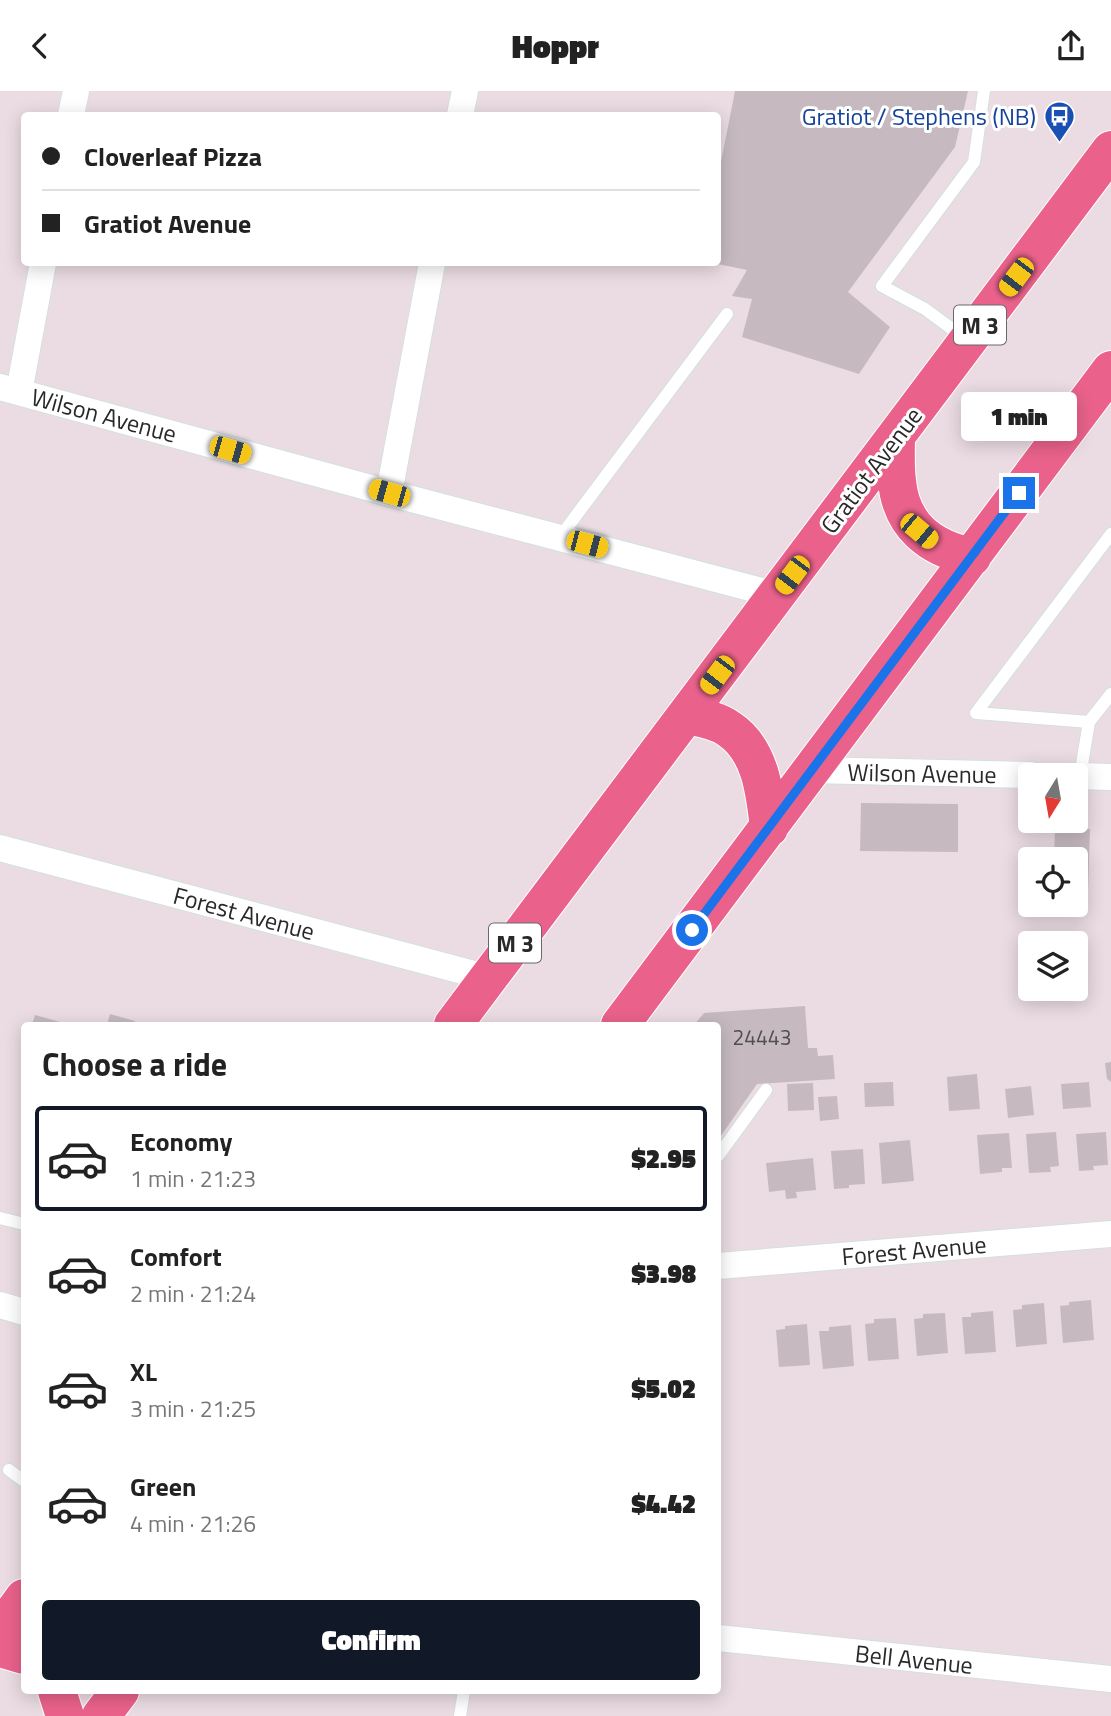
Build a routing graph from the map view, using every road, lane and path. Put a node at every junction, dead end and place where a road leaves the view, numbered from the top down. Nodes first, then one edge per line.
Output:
1 (76, 91) edge
2 (465, 91) edge
3 (985, 91) edge
4 (72, 112) edge
5 (461, 112) edge
6 (1111, 150) edge
7 (42, 266) edge
8 (431, 266) edge
9 (727, 314) dead end
10 (968, 340) junction
11 (1106, 385) edge
12 (9, 389) edge
13 (896, 436) junction
14 (389, 493) junction
15 (1111, 534) edge
16 (560, 537) junction
17 (972, 557) junction
18 (777, 595) junction
19 (1111, 694) edge
20 (687, 715) junction
21 (1089, 722) junction
22 (1081, 763) edge
23 (813, 770) junction
24 (1018, 775) edge
25 (1088, 776) edge
26 (1111, 777) edge
27 (769, 828) junction
28 (0, 848) edge
29 (489, 978) junction
30 (455, 1022) edge
31 (622, 1022) edge
32 (766, 1090) dead end
33 (721, 1152) edge
34 (0, 1218) edge
35 (21, 1223) edge
36 (1111, 1234) edge
37 (721, 1266) edge
38 (0, 1305) edge
39 (21, 1311) edge
40 (9, 1469) dead end
41 (21, 1479) edge
42 (21, 1602) edge
43 (0, 1631) edge
44 (721, 1638) edge
45 (0, 1648) edge
46 (21, 1654) edge
47 (1111, 1679) edge
48 (58, 1694) edge
49 (118, 1694) edge
50 (464, 1694) edge
51 (65, 1716) edge
52 (101, 1716) edge
53 (460, 1716) edge

1 - 4 street
2 - 5 street
3 - 10 lane
6 - 10 main road, Gratiot Avenue / M 3
7 - 12 street
8 - 14 street
9 - 16 lane
10 - 13 main road, Gratiot Avenue / M 3
11 - 17 main road
12 - 14 street, Wilson Avenue
13 - 17 main road
13 - 18 main road, Gratiot Avenue / M 3
14 - 16 street, Wilson Avenue
15 - 21 lane
16 - 18 street, Wilson Avenue
17 - 23 main road
18 - 20 main road, Gratiot Avenue / M 3
19 - 21 lane
20 - 27 main road
20 - 29 main road, Gratiot Avenue / M 3
21 - 22 lane
23 - 24 street, Wilson Avenue
23 - 27 main road
25 - 26 street
27 - 31 main road
28 - 29 street, Forest Avenue
29 - 30 main road, Gratiot Avenue / M 3
32 - 33 lane
34 - 35 lane
36 - 37 street, Forest Avenue
38 - 39 street
40 - 41 lane
42 - 43 main road
44 - 47 street, Bell Avenue
45 - 46 main road
48 - 51 main road
49 - 52 main road
50 - 53 lane

